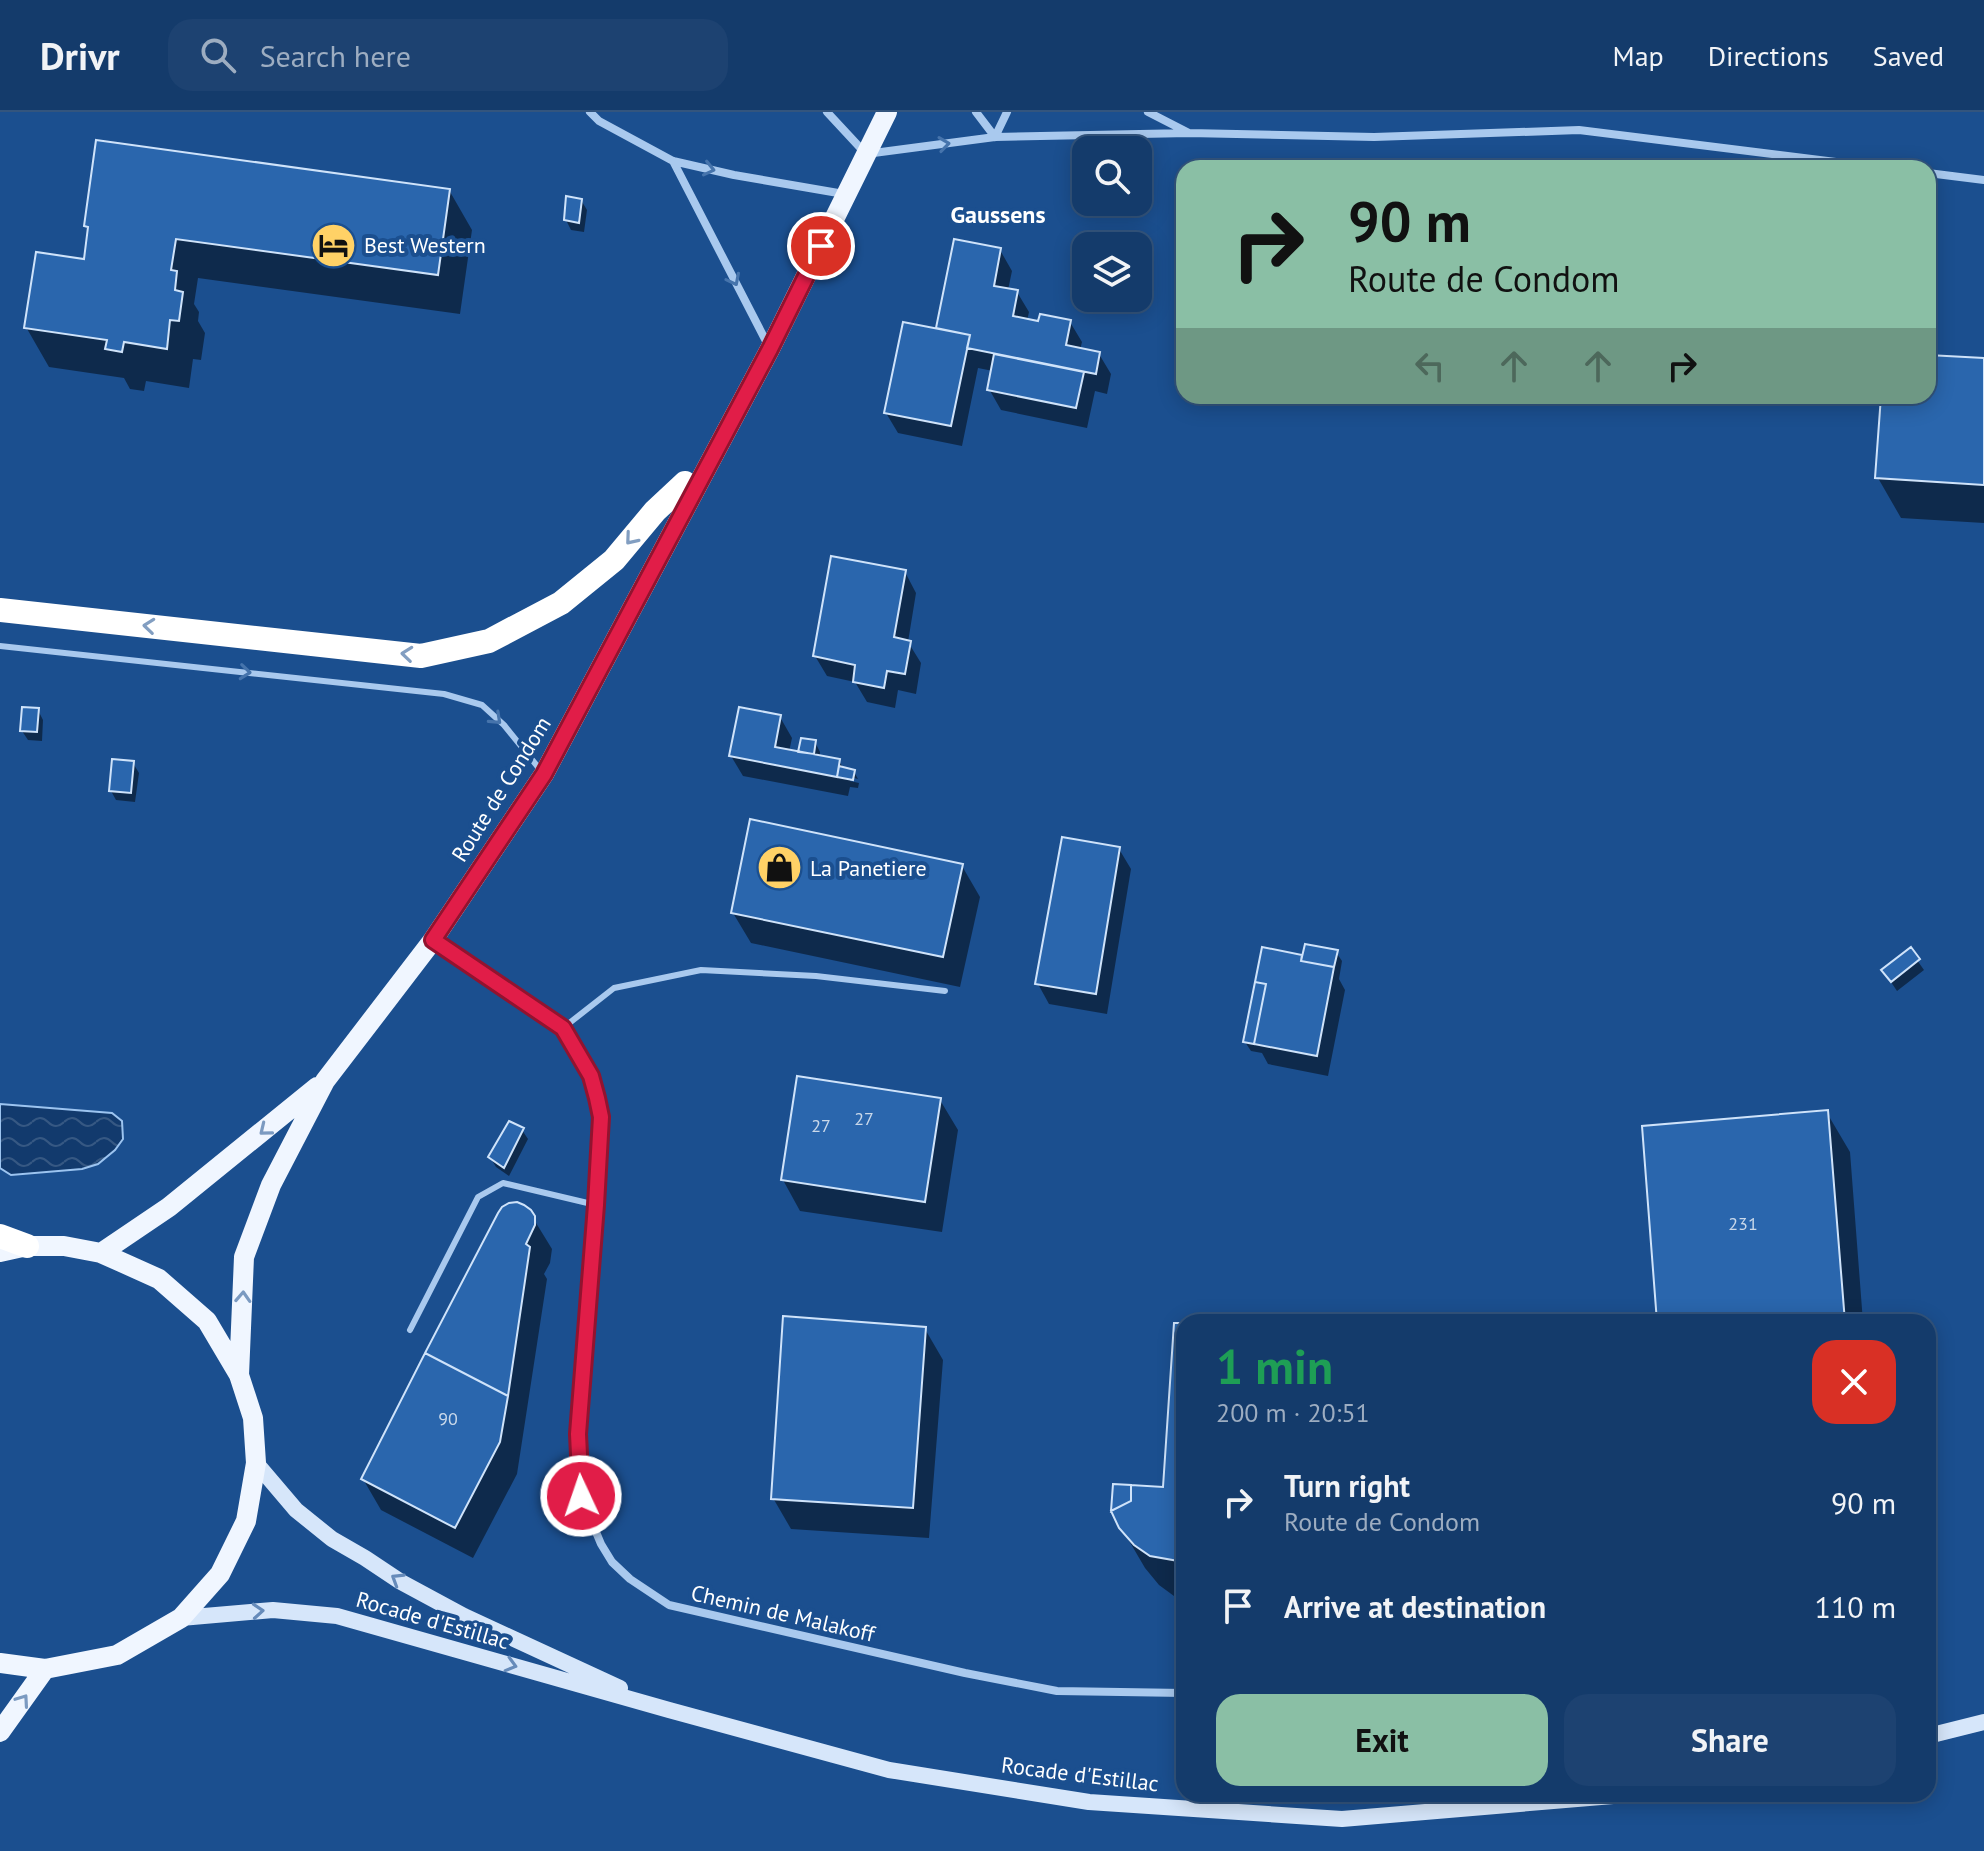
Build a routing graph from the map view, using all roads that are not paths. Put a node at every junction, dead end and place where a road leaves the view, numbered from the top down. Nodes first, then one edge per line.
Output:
1 (590, 112) edge
2 (827, 112) edge
3 (887, 112) edge
4 (976, 112) edge
5 (1007, 112) edge
6 (1148, 112) edge
7 (1189, 133) junction
8 (995, 137) junction
9 (866, 154) junction
10 (1820, 160) edge
11 (673, 161) junction
12 (1936, 174) edge
13 (1984, 180) edge
14 (847, 194) junction
15 (770, 349) junction
16 (686, 494) junction
17 (0, 610) edge
18 (0, 646) edge
19 (544, 774) junction
20 (433, 940) junction
21 (945, 991) dead end
22 (563, 1028) junction
23 (325, 1081) junction
24 (596, 1205) junction
25 (0, 1236) edge
26 (27, 1246) junction
27 (0, 1252) edge
28 (101, 1253) junction
29 (410, 1330) dead end
30 (239, 1375) junction
31 (256, 1463) junction
32 (181, 1618) junction
33 (0, 1663) edge
34 (45, 1669) junction
35 (1176, 1693) edge
36 (669, 1710) junction
37 (1984, 1722) edge
38 (0, 1732) edge
39 (1936, 1734) edge
40 (1543, 1802) edge

1 - 11 street
2 - 9 street
3 - 9 main road, Route de Condom
4 - 8 street
5 - 8 street
6 - 7 street
7 - 8 street
7 - 10 street
9 -> 8 street
9 - 14 main road, Route de Condom
11 -> 14 street
11 -> 15 street
12 - 13 street
14 - 15 main road, Route de Condom
15 - 16 main road, Route de Condom
16 -> 17 highway
16 - 19 main road, Route de Condom
18 -> 19 lane
19 - 20 main road, Route de Condom
20 - 22 street, Chemin de Malakoff
20 - 23 main road, Route de Condom
21 - 22 lane
22 - 24 street, Chemin de Malakoff
23 -> 28 main road, Route de Condom
30 -> 23 main road, Route de Condom
24 - 29 lane
24 - 35 street, Chemin de Malakoff
25 - 26 highway
26 - 27 main road
26 - 28 main road
28 - 30 main road
30 - 31 main road
31 - 32 main road
36 -> 31 street, Rocade d'Estillac
32 - 34 main road
32 -> 36 street, Rocade d'Estillac
33 - 34 main road
38 -> 34 main road
36 - 40 street, Rocade d'Estillac
37 - 39 street

